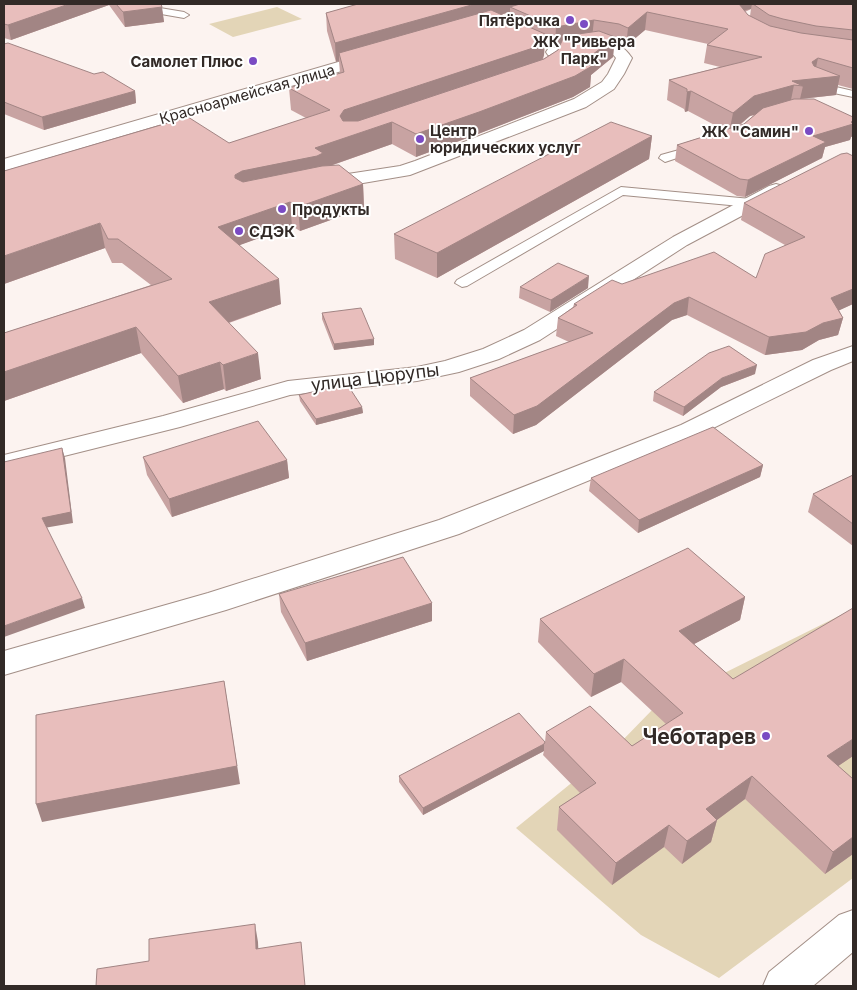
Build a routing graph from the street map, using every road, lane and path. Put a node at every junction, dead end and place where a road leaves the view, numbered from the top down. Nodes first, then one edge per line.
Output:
1 (121, 4) edge
2 (184, 15) dead end
3 (538, 44) edge
4 (390, 52) edge
5 (815, 82) edge
6 (853, 94) edge
7 (710, 144) edge
8 (664, 158) dead end
9 (4, 165) edge
10 (792, 183) edge
11 (323, 184) edge
12 (751, 202) junction
13 (462, 283) dead end
14 (853, 353) edge
15 (4, 463) edge
16 (4, 663) edge
17 (853, 928) edge
18 (783, 986) edge

1 - 2 lane
3 - 11 street
4 - 9 street, Красноармейская улица
5 - 6 lane
7 - 8 lane
10 - 12 street, улица Цюрупы
12 - 13 lane
12 - 15 street, улица Цюрупы
14 - 16 street
17 - 18 street

